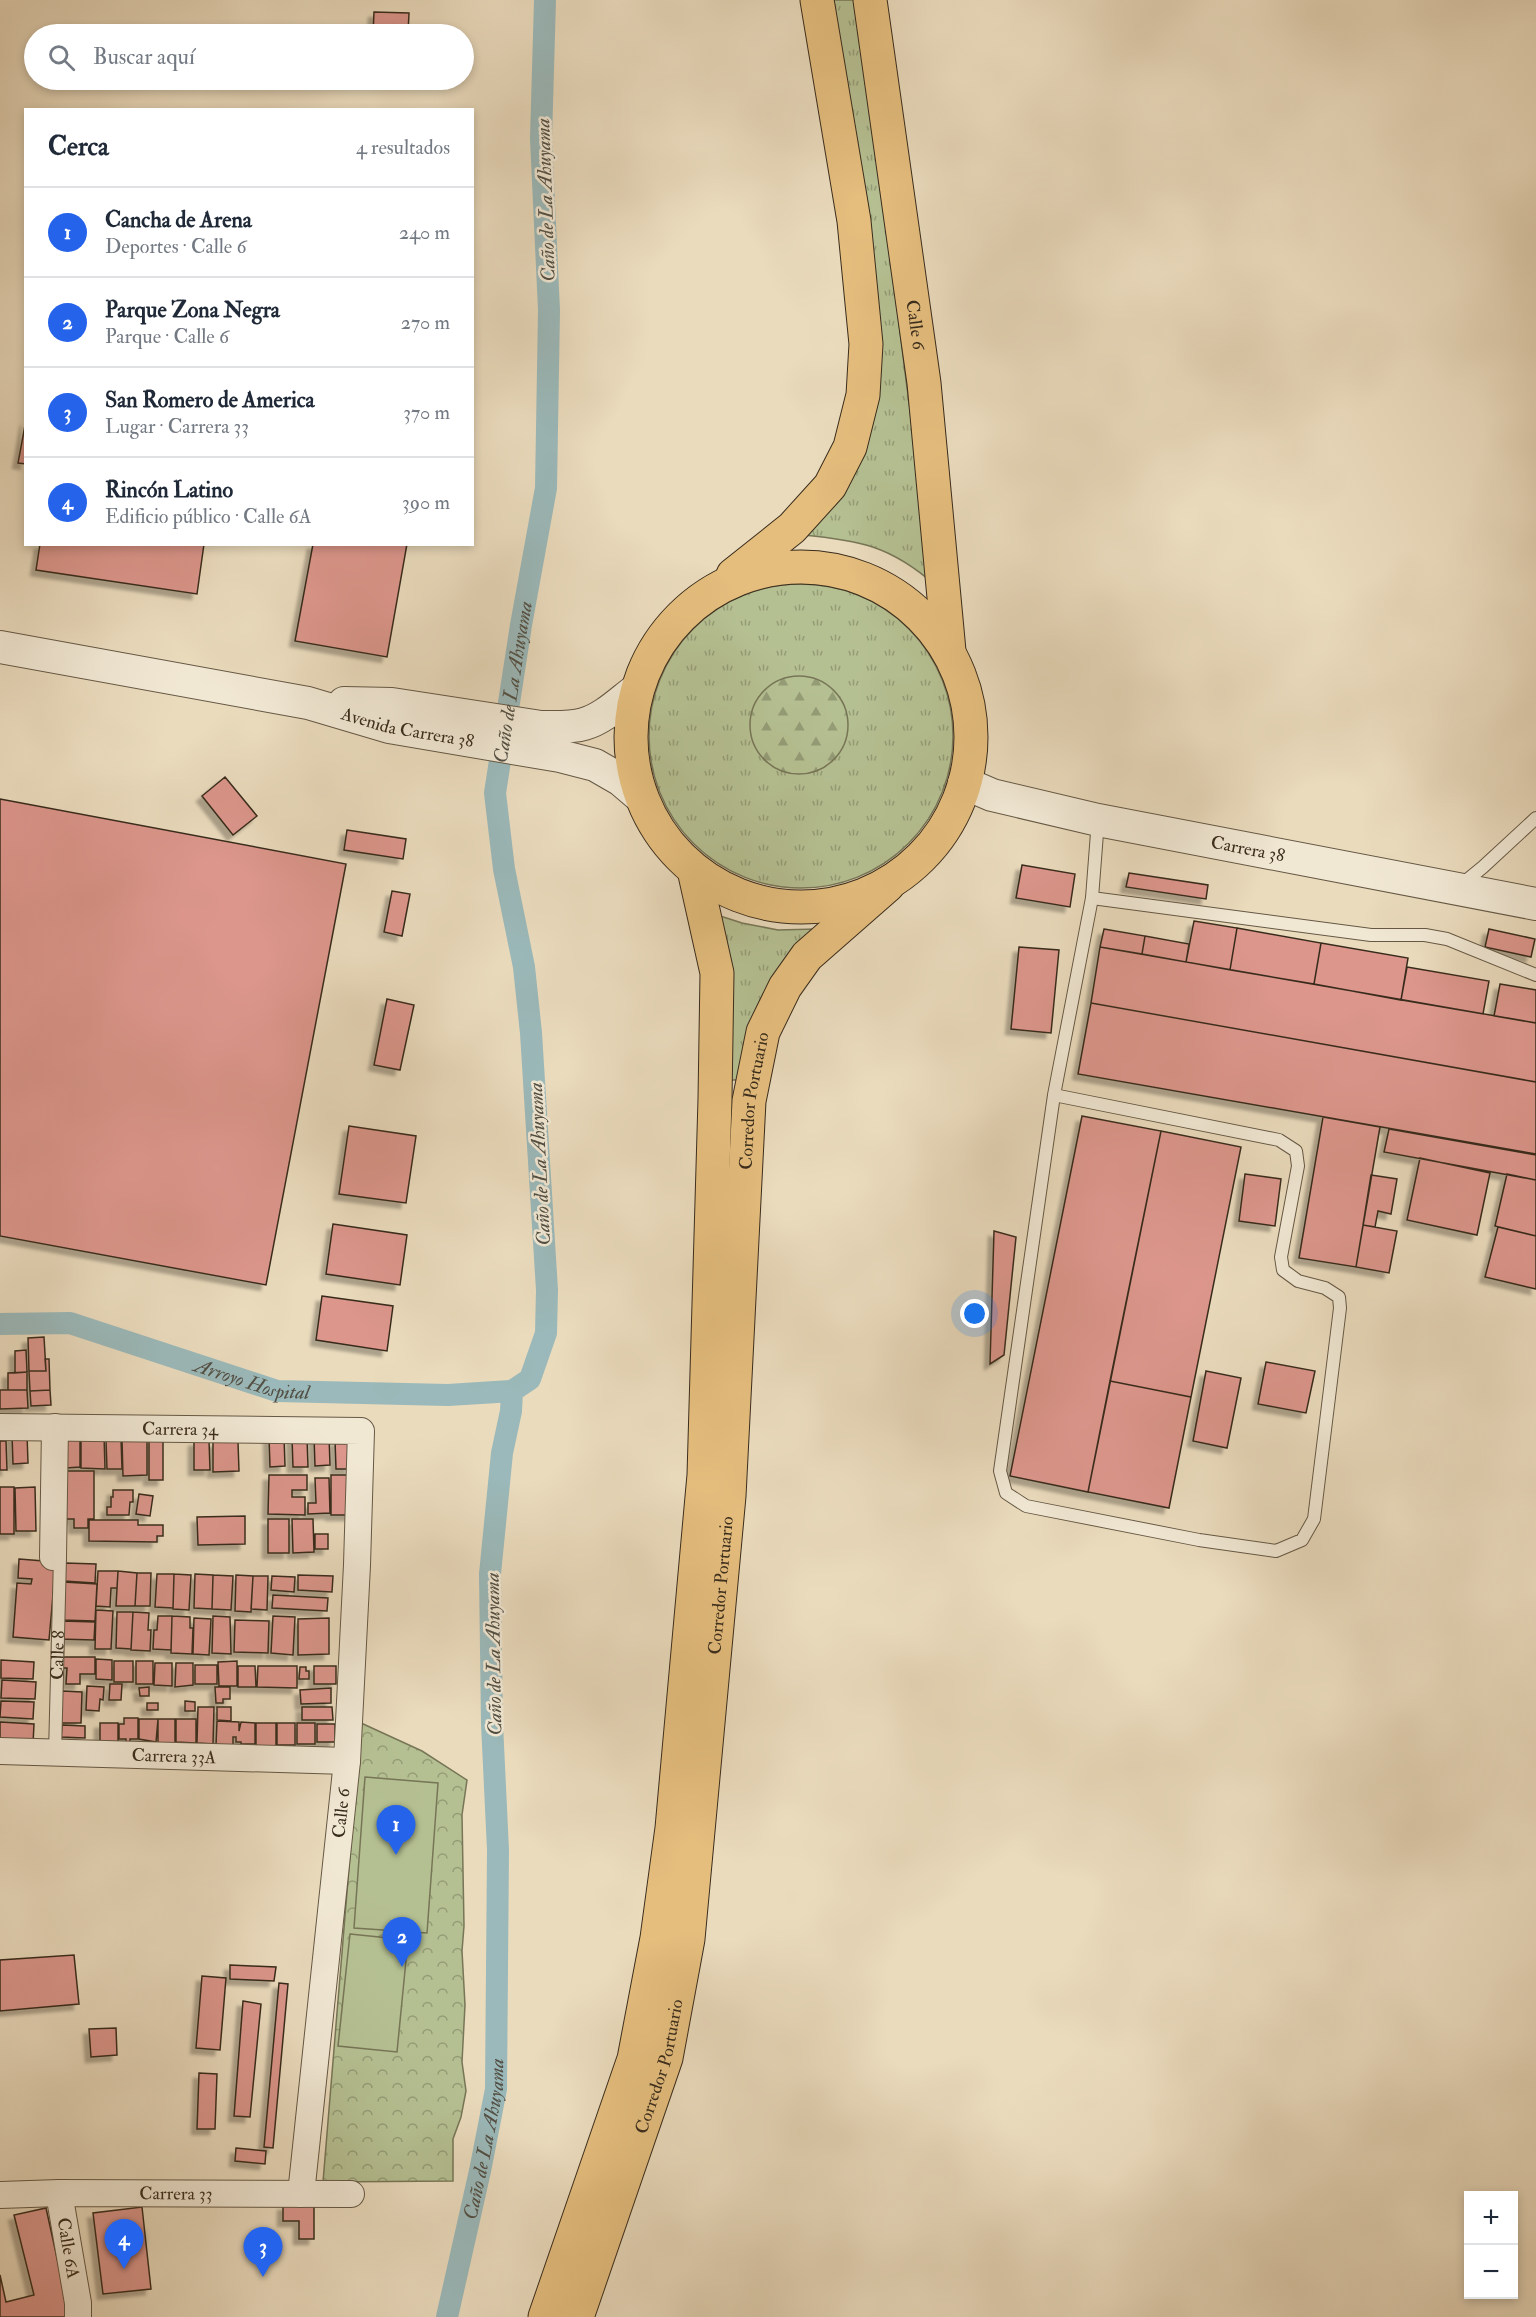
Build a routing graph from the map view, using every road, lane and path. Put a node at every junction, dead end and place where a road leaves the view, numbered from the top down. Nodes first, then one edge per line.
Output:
1 (817, 0) edge
2 (870, 0) edge
3 (716, 589) junction
4 (0, 647) edge
5 (949, 651) junction
6 (636, 690) junction
7 (540, 740) junction
8 (964, 783) junction
9 (640, 797) junction
10 (1536, 818) edge
11 (1098, 820) junction
12 (694, 870) junction
13 (888, 885) junction
14 (1456, 889) junction
15 (1092, 898) junction
16 (1536, 904) edge
17 (1536, 973) edge
18 (1054, 1095) junction
19 (0, 1427) edge
20 (55, 1427) junction
21 (361, 1431) joint
22 (57, 1557) joint
23 (0, 1751) edge
24 (55, 1753) junction
25 (347, 1761) junction
26 (59, 2193) junction
27 (0, 2194) edge
28 (302, 2194) junction
29 (351, 2194) dead end
30 (78, 2310) edge
31 (545, 2317) edge
32 (576, 2317) edge

1 - 3 main road
2 - 5 main road, Calle 6
3 - 5 main road
3 - 6 main road
4 - 7 street, Avenida Carrera 38
5 - 8 main road
6 - 7 street, Avenida Carrera 38
6 - 9 main road
7 - 9 street, Avenida Carrera 38
8 - 11 street, Carrera 38
8 - 13 main road
9 - 12 main road
10 - 14 lane
11 - 14 street, Carrera 38
11 - 15 lane
12 - 13 main road
12 - 31 main road, Corredor Portuario
13 - 32 main road, Corredor Portuario
14 - 16 street, Carrera 38
15 - 17 lane
15 - 18 lane
18 - 18 lane
19 - 20 street, Carrera 34
20 - 21 street, Carrera 34
20 - 22 street, Calle 8
21 - 25 street, Calle 6
22 - 24 lane, Calle 8
23 - 24 street, Carrera 33A
24 - 25 street, Carrera 33A
25 - 28 street, Calle 6
26 - 27 street, Carrera 33
26 - 28 street, Carrera 33
26 - 30 street, Calle 6A
28 - 29 street, Carrera 33

